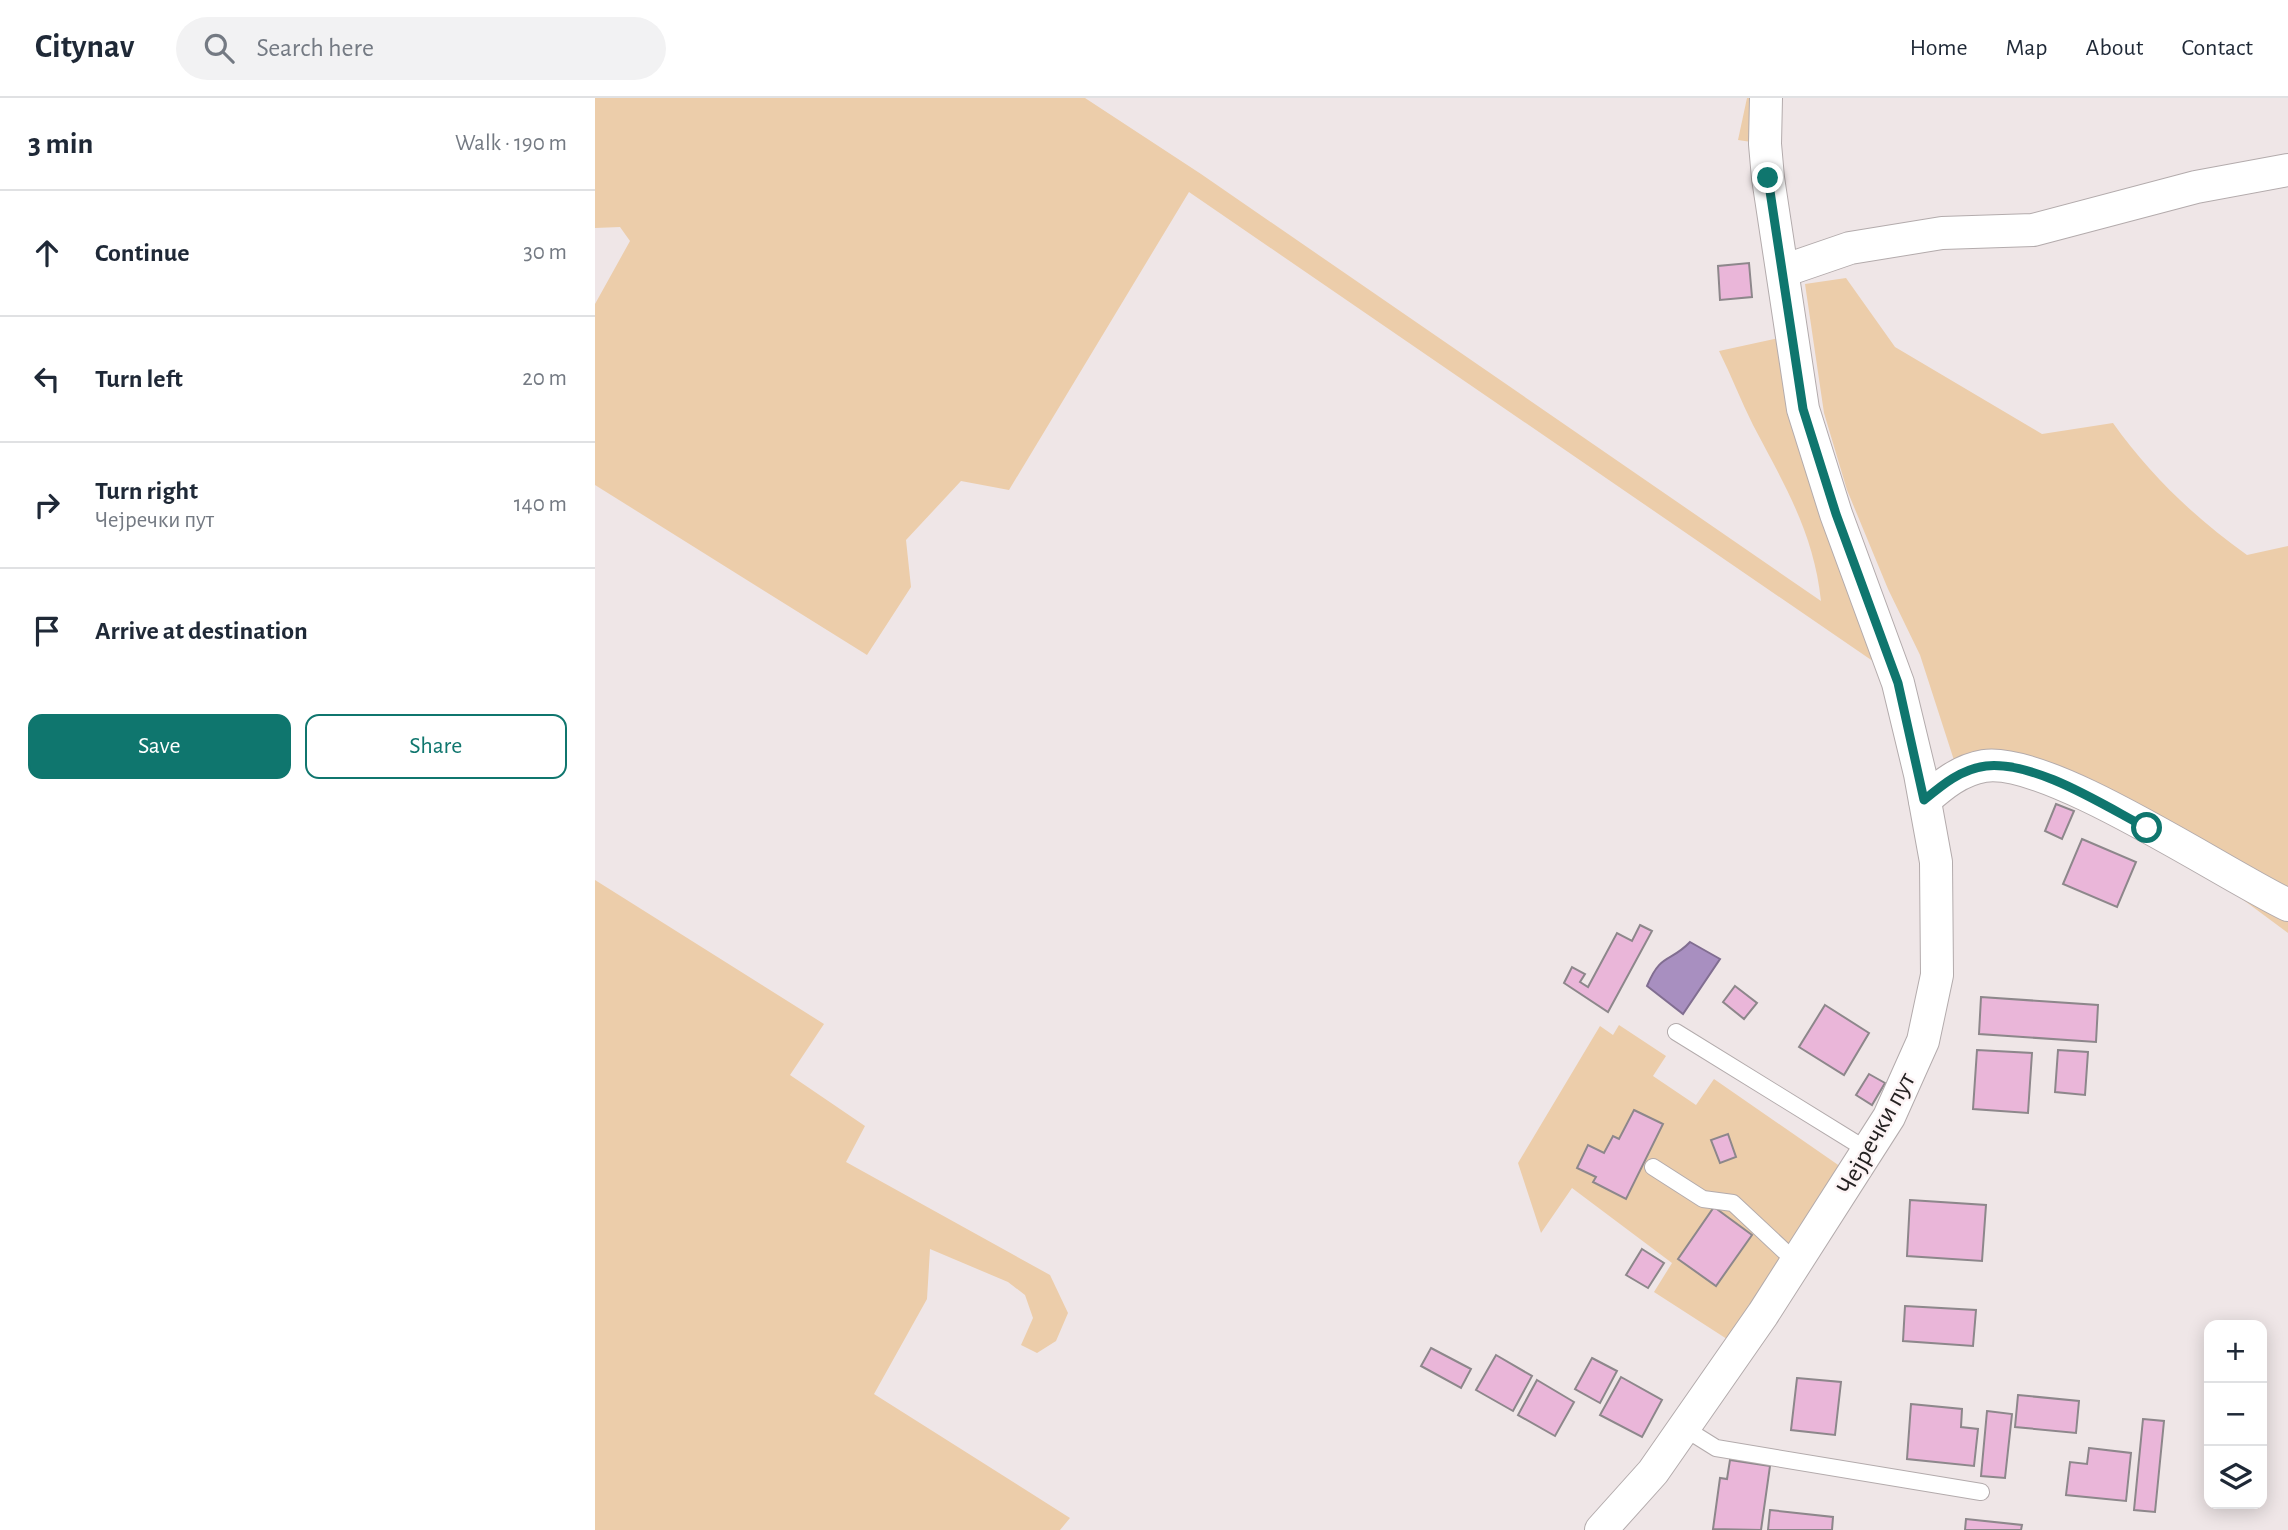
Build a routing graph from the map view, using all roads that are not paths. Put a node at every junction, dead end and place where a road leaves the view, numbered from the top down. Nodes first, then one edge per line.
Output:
1 (1766, 98) edge
2 (2288, 170) edge
3 (1783, 271) junction
4 (1924, 800) junction
5 (2288, 905) edge
6 (1676, 1032) dead end
7 (1867, 1150) junction
8 (1653, 1167) dead end
9 (1796, 1262) junction
10 (1684, 1428) junction
11 (1981, 1492) dead end
12 (1601, 1530) edge

1 - 3 street, Чејречки пут
2 - 3 street
3 - 4 street, Чејречки пут
4 - 5 street
4 - 7 street, Чејречки пут
6 - 7 lane
7 - 9 street, Чејречки пут
8 - 9 lane
9 - 10 street, Чејречки пут
10 - 11 lane
10 - 12 street, Чејречки пут

